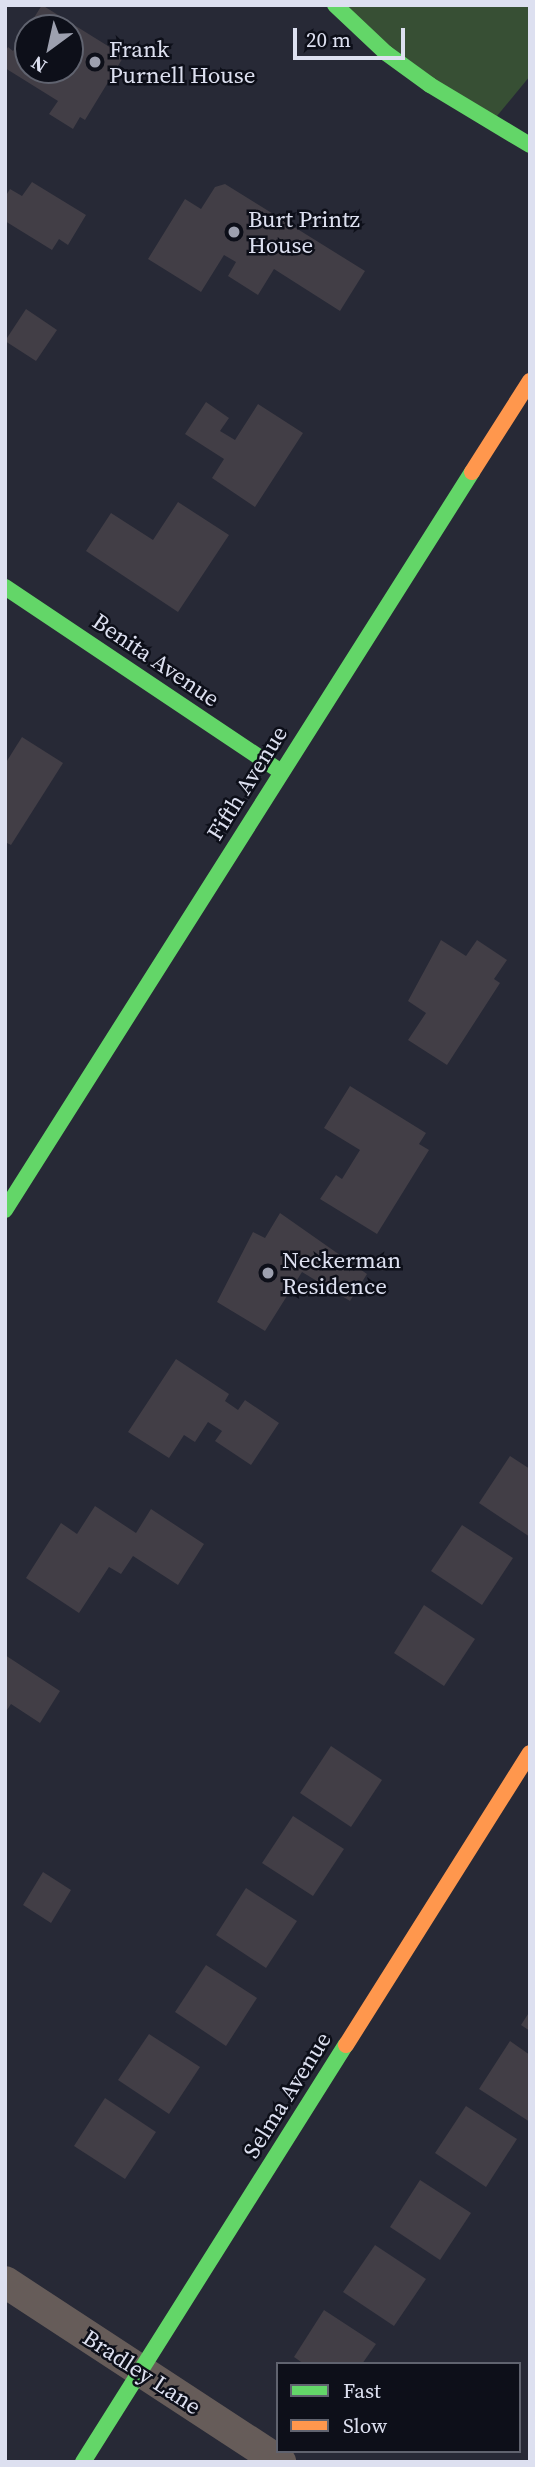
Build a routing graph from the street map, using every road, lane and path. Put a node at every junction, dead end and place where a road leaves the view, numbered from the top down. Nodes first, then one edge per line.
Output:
1 (335, 5) edge
2 (530, 145) edge
3 (530, 381) edge
4 (5, 587) edge
5 (281, 772) junction
6 (5, 1210) edge
7 (530, 1753) edge
8 (5, 2282) edge
9 (141, 2371) junction
10 (83, 2462) edge
11 (279, 2462) edge

1 - 2 street
3 - 5 street, Fifth Avenue
4 - 5 street, Benita Avenue
5 - 6 street, Fifth Avenue
7 - 9 street, Selma Avenue
8 - 9 street, Bradley Lane
9 - 10 street, Selma Avenue
9 - 11 street, Bradley Lane

